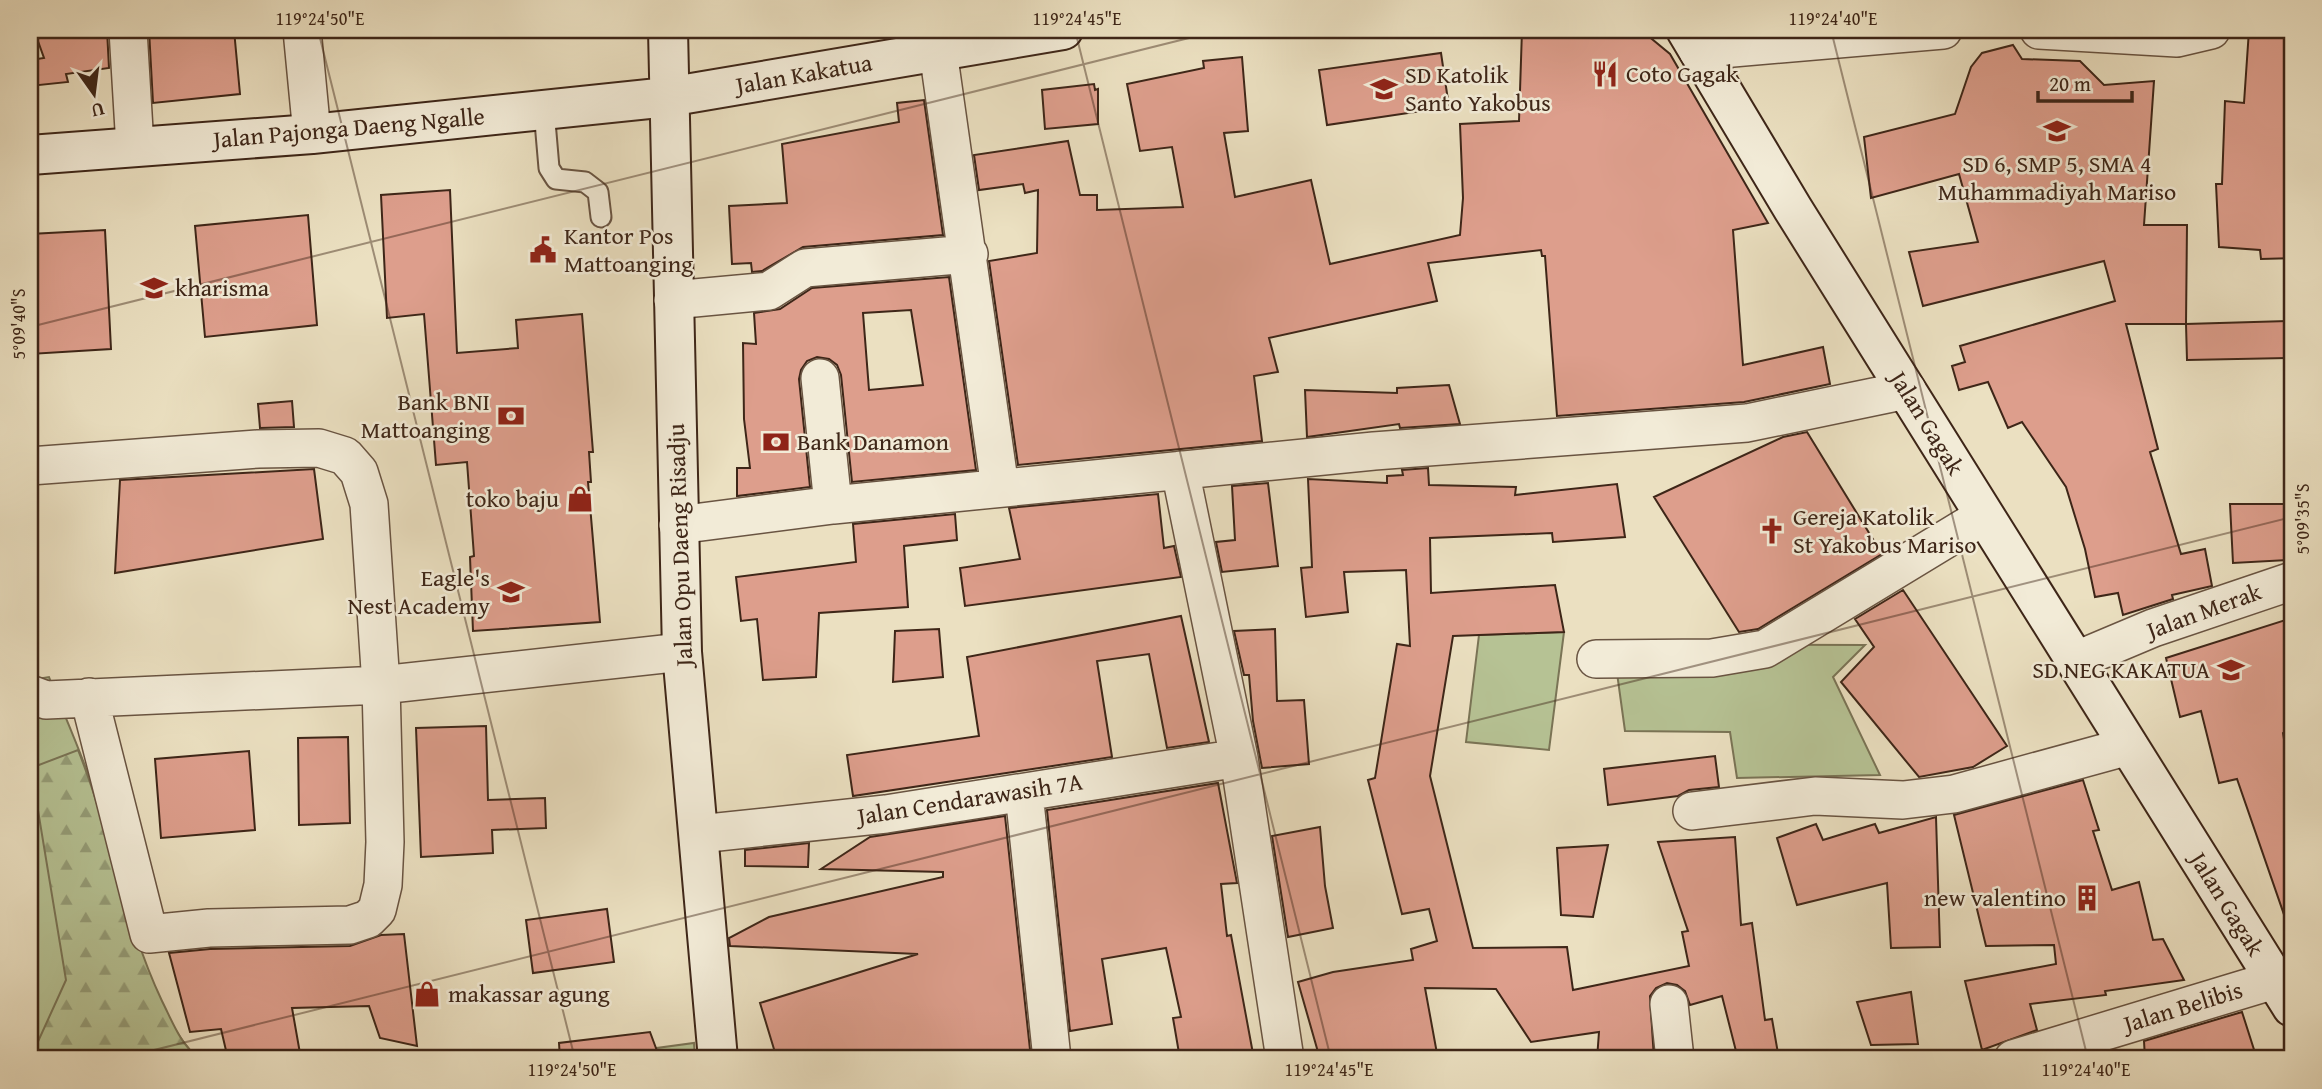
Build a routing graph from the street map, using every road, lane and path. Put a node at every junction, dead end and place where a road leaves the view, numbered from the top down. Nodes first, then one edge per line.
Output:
1 (128, 30) edge
2 (302, 30) edge
3 (668, 30) edge
4 (1063, 30) edge
5 (1943, 30) edge
6 (2039, 30) edge
7 (2211, 30) edge
8 (1890, 31) edge
9 (1692, 40) edge
10 (938, 51) junction
11 (668, 97) junction
12 (544, 110) junction
13 (312, 134) junction
14 (135, 147) junction
15 (30, 155) edge
16 (601, 217) dead end
17 (969, 254) junction
18 (673, 300) junction
19 (820, 378) dead end
20 (1907, 390) junction
21 (30, 466) edge
22 (1180, 470) junction
23 (1000, 488) junction
24 (834, 505) junction
25 (1984, 516) junction
26 (678, 525) junction
27 (2292, 581) edge
28 (682, 652) junction
29 (1596, 659) dead end
30 (2077, 660) junction
31 (381, 685) junction
32 (30, 694) edge
33 (89, 697) junction
34 (2129, 746) junction
35 (1239, 758) junction
36 (1024, 793) junction
37 (1692, 811) dead end
38 (699, 834) junction
39 (2283, 993) edge
40 (1669, 1004) dead end
41 (718, 1059) edge
42 (1052, 1059) edge
43 (1285, 1059) edge
44 (1675, 1059) edge
45 (2013, 1059) edge

1 - 14 street
2 - 13 street
3 - 11 main road, Jalan Opu Daeng Risadju
4 - 10 main road, Jalan Kakatua
5 - 8 street, Jalan Gagak
6 - 7 street
8 - 9 street, Jalan Gagak
9 - 20 main road, Jalan Gagak
10 - 11 main road, Jalan Kakatua
10 - 17 street
11 - 12 main road, Jalan Pajonga Daeng Ngalle
11 - 18 main road, Jalan Opu Daeng Risadju
12 - 13 main road, Jalan Pajonga Daeng Ngalle
12 - 16 lane
13 - 14 main road, Jalan Pajonga Daeng Ngalle
14 - 15 main road, Jalan Pajonga Daeng Ngalle
17 - 18 street
17 - 23 street
18 - 26 main road, Jalan Opu Daeng Risadju
19 - 24 street
20 - 22 street
20 - 25 main road, Jalan Gagak
21 - 31 street
22 - 23 street
22 - 35 street
23 - 24 street
24 - 26 street
25 - 29 street
25 - 30 main road, Jalan Gagak
26 - 28 main road, Jalan Opu Daeng Risadju
27 - 30 street, Jalan Merak
28 - 31 street
28 - 38 main road, Jalan Opu Daeng Risadju
30 - 34 main road, Jalan Gagak
31 - 33 street
31 - 33 street
32 - 33 street
34 - 37 street
34 - 39 main road, Jalan Gagak
35 - 36 street, Jalan Cendarawasih 7A
35 - 43 street
36 - 38 street, Jalan Cendarawasih 7A
36 - 42 street
38 - 41 main road, Jalan Opu Daeng Risadju
39 - 45 street, Jalan Belibis
40 - 44 street

